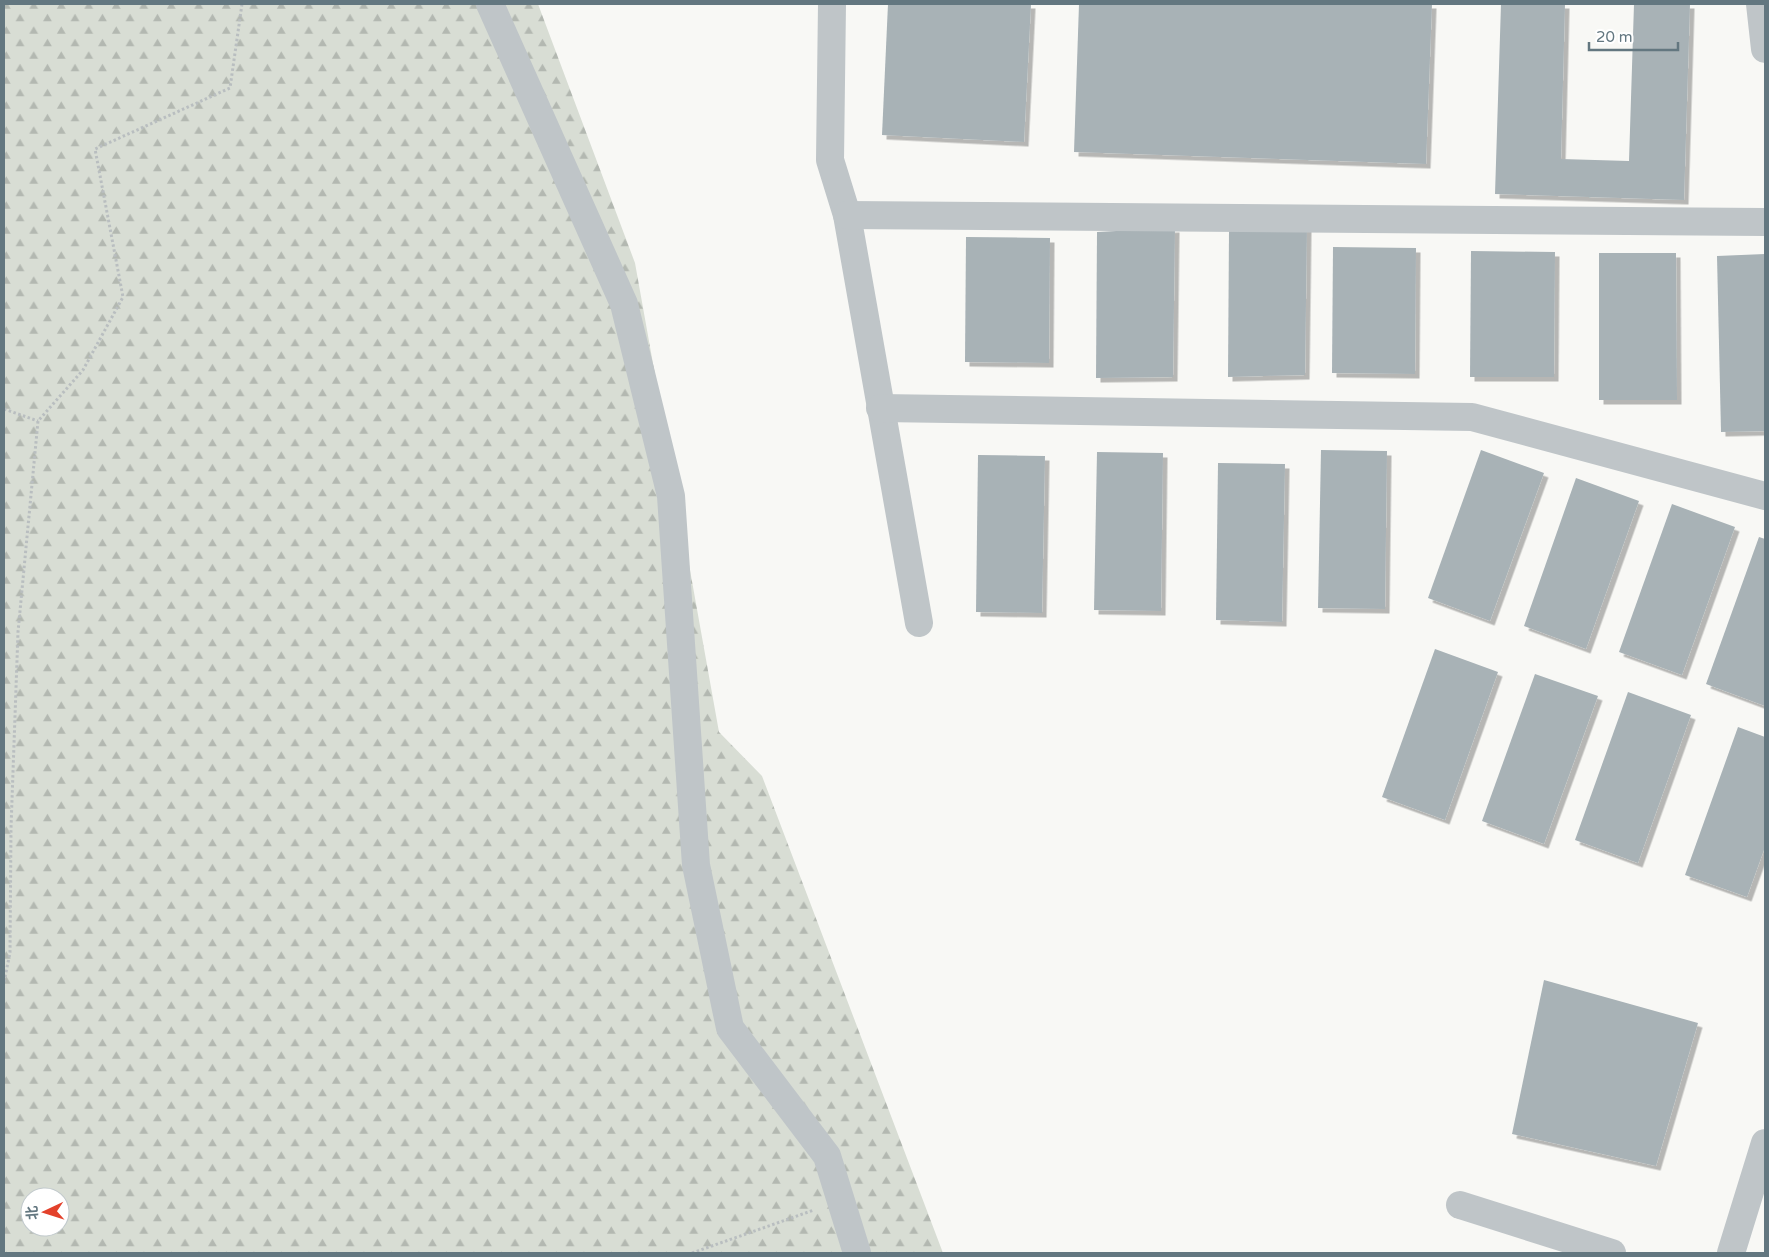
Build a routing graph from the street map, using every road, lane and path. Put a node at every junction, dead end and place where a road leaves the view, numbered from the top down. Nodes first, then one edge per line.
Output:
1 (242, 4) edge
2 (490, 4) edge
3 (832, 4) edge
4 (1744, 4) edge
5 (1760, 4) edge
6 (1765, 44) edge
7 (847, 215) junction
8 (1765, 222) edge
9 (880, 408) junction
10 (4, 409) edge
11 (38, 421) junction
12 (1765, 496) edge
13 (919, 623) dead end
14 (4, 982) edge
15 (1765, 1143) edge
16 (841, 1200) junction
17 (1460, 1205) dead end
18 (692, 1253) edge
19 (857, 1253) edge
20 (1612, 1253) edge
21 (1731, 1253) edge

1 - 11 path
2 - 16 street
3 - 7 street
4 - 6 street
5 - 6 street
7 - 8 street
7 - 9 street
9 - 12 street
9 - 13 street
10 - 11 path
11 - 14 path
15 - 21 street
16 - 18 path
16 - 19 street
17 - 20 street

